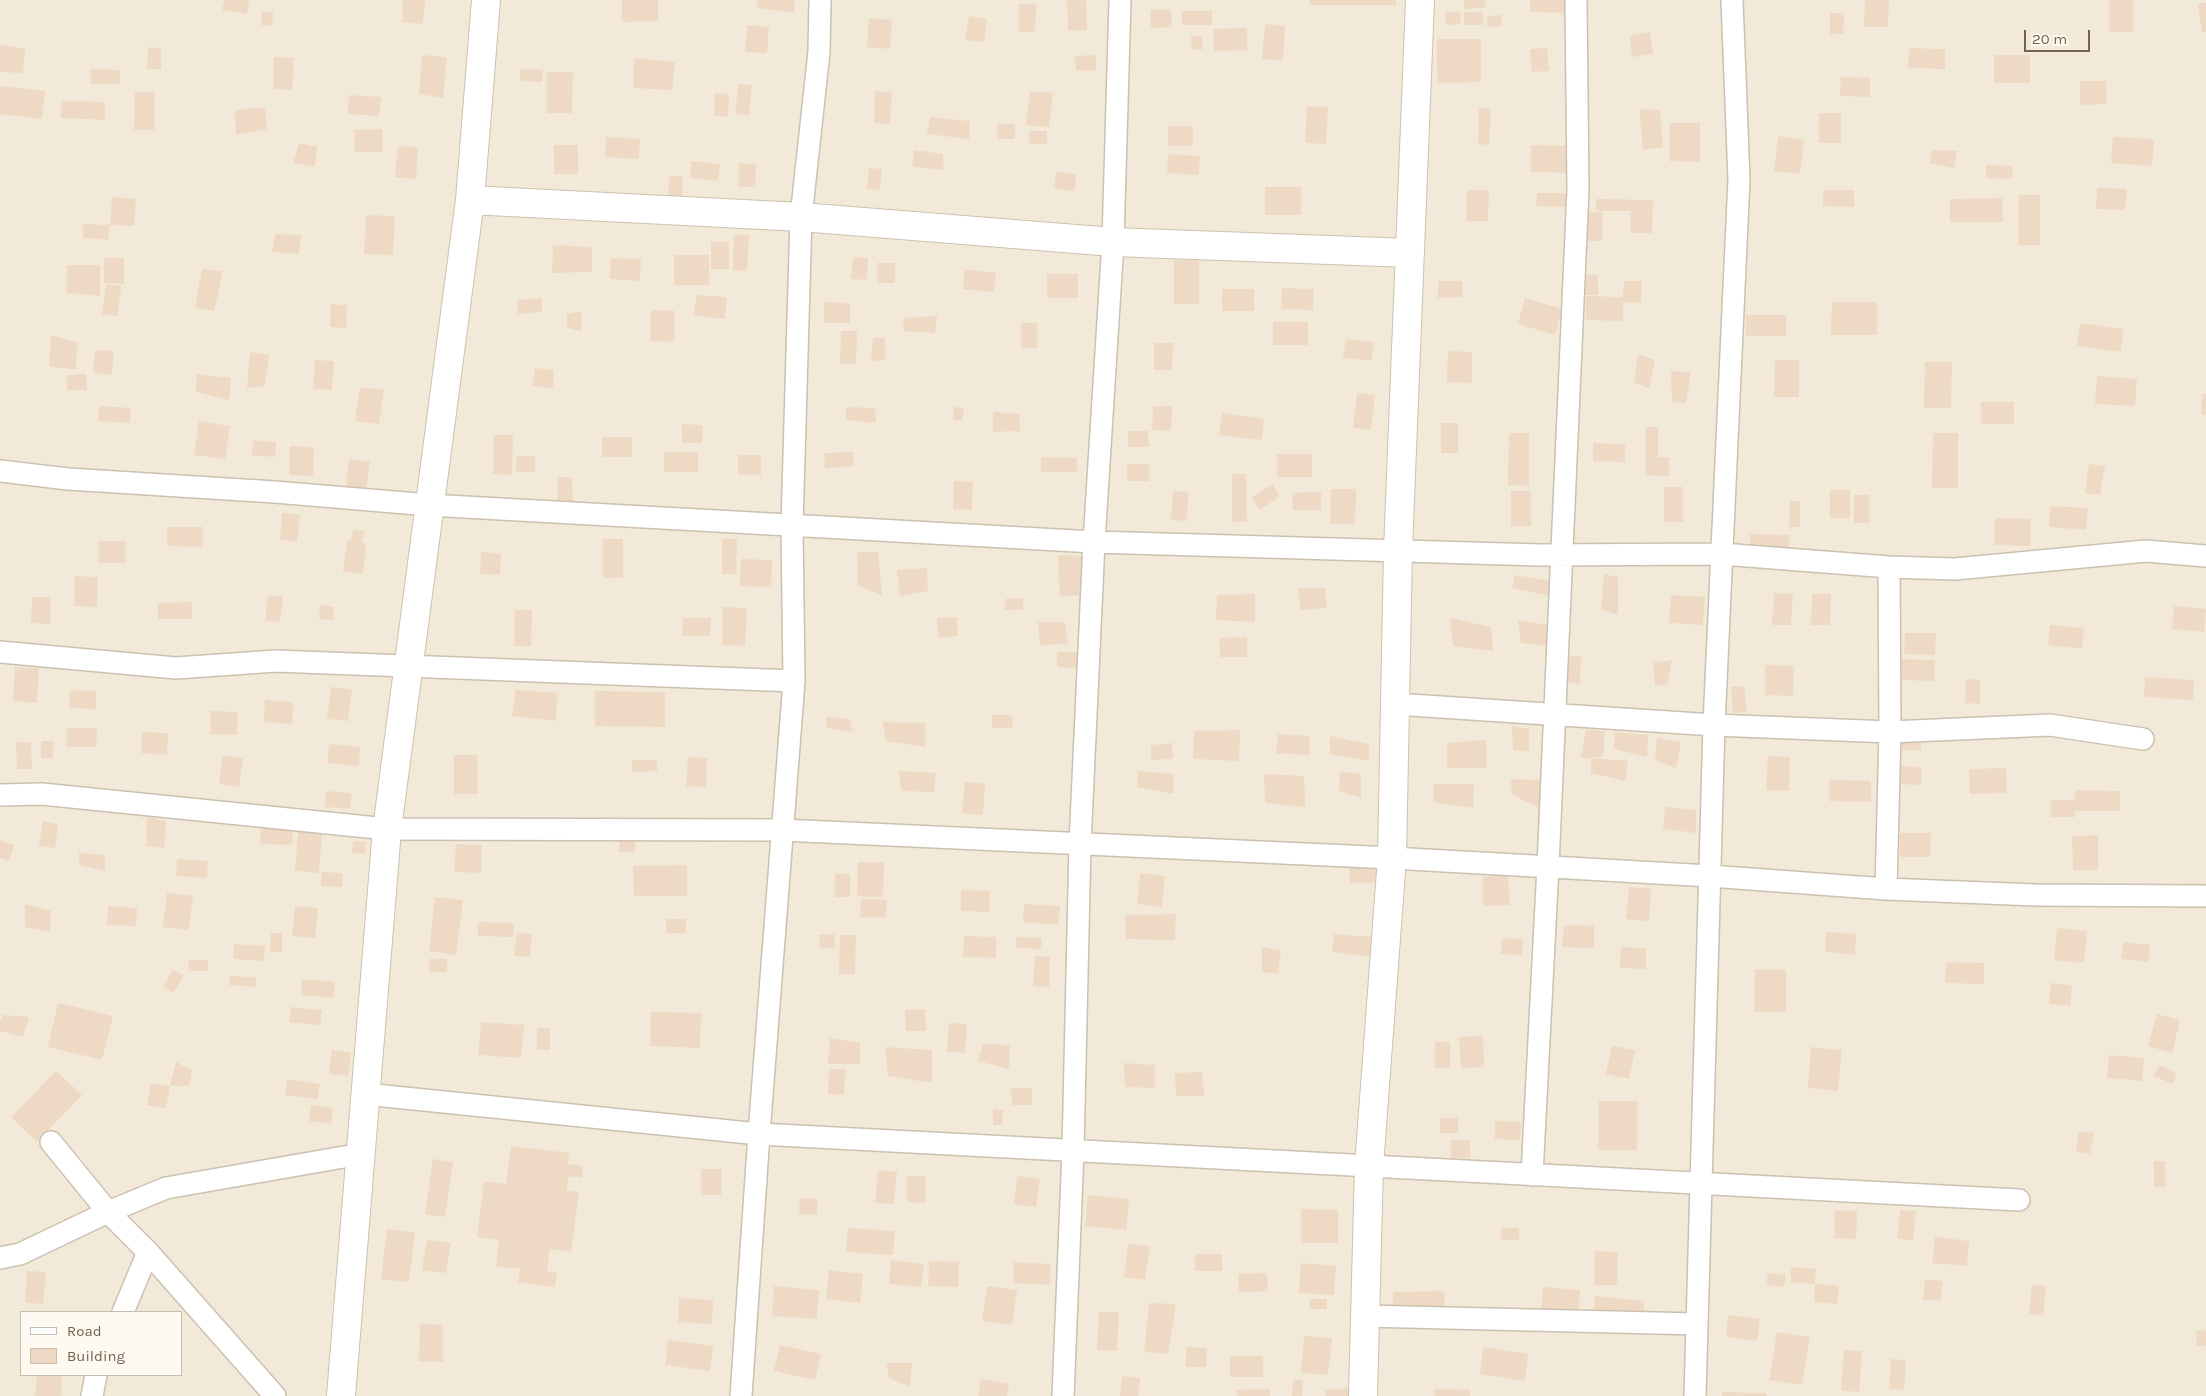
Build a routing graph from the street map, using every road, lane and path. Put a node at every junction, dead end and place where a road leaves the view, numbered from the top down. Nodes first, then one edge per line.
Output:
1 (486, 0) edge
2 (820, 0) edge
3 (1120, 0) edge
4 (1420, 0) edge
5 (1576, 0) edge
6 (1732, 0) edge
7 (470, 200) junction
8 (801, 217) junction
9 (1113, 242) junction
10 (1410, 253) junction
11 (0, 471) edge
12 (430, 505) junction
13 (792, 525) junction
14 (1094, 542) junction
15 (1398, 550) junction
16 (1722, 554) junction
17 (1561, 555) junction
18 (2206, 556) edge
19 (1888, 567) junction
20 (0, 652) edge
21 (408, 667) junction
22 (794, 681) junction
23 (1395, 704) junction
24 (1554, 714) junction
25 (1714, 726) junction
26 (1890, 732) junction
27 (2143, 739) dead end
28 (0, 795) edge
29 (387, 829) junction
30 (782, 830) junction
31 (1080, 844) junction
32 (1392, 858) junction
33 (1548, 866) junction
34 (1710, 876) junction
35 (1886, 889) junction
36 (2206, 896) edge
37 (366, 1094) junction
38 (759, 1134) junction
39 (51, 1142) dead end
40 (1073, 1151) junction
41 (361, 1154) junction
42 (1370, 1166) junction
43 (1532, 1175) junction
44 (1701, 1184) junction
45 (2019, 1200) dead end
46 (108, 1212) junction
47 (148, 1252) junction
48 (0, 1258) edge
49 (123, 1311) edge
50 (1365, 1316) junction
51 (1697, 1324) junction
52 (96, 1376) edge
53 (92, 1396) edge
54 (275, 1396) edge
55 (342, 1396) edge
56 (741, 1396) edge
57 (1063, 1396) edge
58 (1363, 1396) edge
59 (1695, 1396) edge

1 - 7 street
2 - 8 street
3 - 9 street
4 - 10 street
5 - 17 street
6 - 16 street
7 - 8 street
7 - 12 street
8 - 9 street
8 - 13 street
9 - 10 street
9 - 14 street
10 - 15 street
11 - 12 street
12 - 13 street
12 - 21 street
13 - 14 street
13 - 22 street
14 - 15 street
14 - 31 street
15 - 17 street
15 - 23 street
16 - 17 street
16 - 19 street
16 - 25 street
17 - 24 street
18 - 19 street
19 - 26 street
20 - 21 street
21 - 22 street
21 - 29 street
22 - 30 street
23 - 24 street
23 - 32 street
24 - 25 street
24 - 33 street
25 - 26 street
25 - 34 street
26 - 27 street
26 - 35 street
28 - 29 street
29 - 30 street
29 - 37 street
30 - 31 street
30 - 38 street
31 - 32 street
31 - 40 street
32 - 33 street
32 - 42 street
33 - 34 street
33 - 43 street
34 - 35 street
34 - 44 street
35 - 36 street
37 - 38 street
37 - 41 street
38 - 40 street
38 - 56 street
39 - 46 street
40 - 42 street
40 - 57 street
41 - 46 street
41 - 55 street
42 - 43 street
42 - 50 street
43 - 44 street
44 - 45 street
44 - 51 street
46 - 47 street
46 - 48 street
47 - 49 street
47 - 54 street
50 - 51 street
50 - 58 street
51 - 59 street
52 - 53 street

